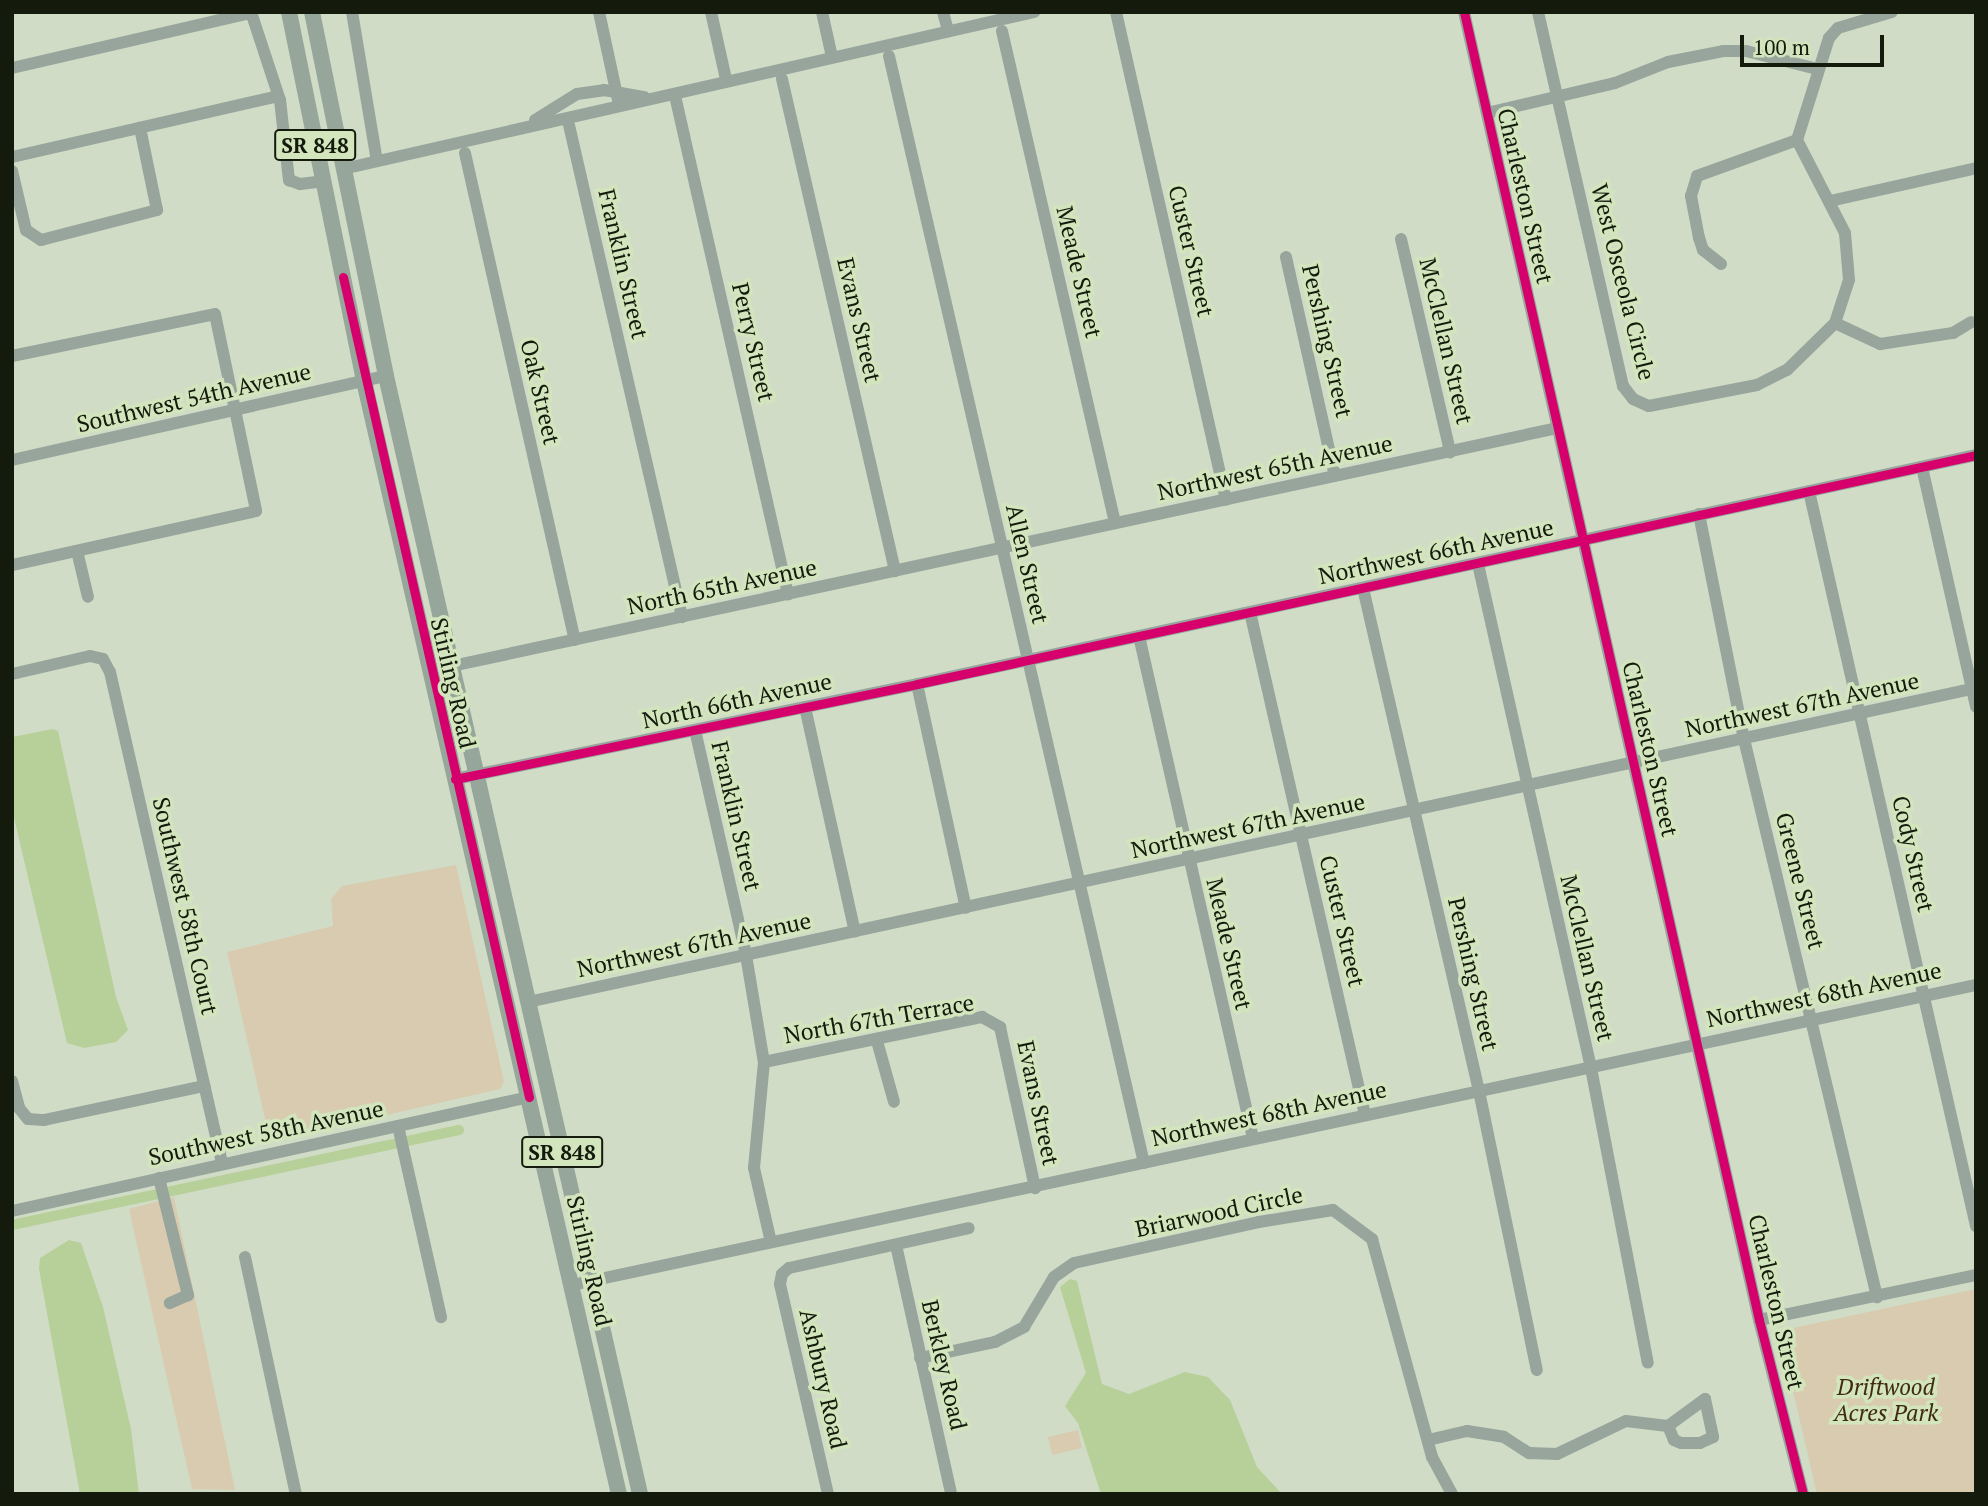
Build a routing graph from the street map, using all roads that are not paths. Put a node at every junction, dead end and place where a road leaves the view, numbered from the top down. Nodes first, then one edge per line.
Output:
1 (251, 12) edge
2 (289, 12) edge
3 (312, 12) edge
4 (352, 12) edge
5 (599, 12) edge
6 (711, 12) edge
7 (822, 12) edge
8 (943, 12) edge
9 (1034, 12) edge
10 (1116, 12) edge
11 (1464, 12) edge
12 (1538, 12) edge
13 (1892, 12) edge
14 (948, 31) junction
15 (1002, 31) dead end
16 (889, 56) dead end
17 (832, 57) junction
18 (12, 68) edge
19 (1817, 69) junction
20 (726, 79) junction
21 (782, 79) dead end
22 (278, 96) junction
23 (1556, 97) junction
24 (619, 100) junction
25 (676, 100) dead end
26 (1488, 113) junction
27 (569, 125) dead end
28 (140, 128) junction
29 (514, 129) junction
30 (1797, 141) junction
31 (465, 153) dead end
32 (12, 157) edge
33 (377, 161) junction
34 (1976, 168) edge
35 (343, 169) junction
36 (12, 171) edge
37 (323, 181) junction
38 (1830, 201) junction
39 (1401, 239) dead end
40 (1286, 257) dead end
41 (1721, 264) dead end
42 (1971, 322) dead end
43 (1835, 323) junction
44 (12, 356) edge
45 (386, 376) junction
46 (365, 381) junction
47 (234, 411) junction
48 (1557, 428) junction
49 (1450, 452) junction
50 (1976, 455) edge
51 (12, 460) edge
52 (1922, 467) junction
53 (1335, 476) junction
54 (1809, 491) junction
55 (1226, 499) junction
56 (1699, 514) junction
57 (1115, 523) junction
58 (1584, 540) junction
59 (1002, 548) junction
60 (78, 551) junction
61 (1478, 564) junction
62 (12, 565) edge
63 (895, 571) junction
64 (1363, 588) junction
65 (788, 594) junction
66 (88, 597) dead end
67 (1250, 612) junction
68 (682, 617) junction
69 (1139, 636) junction
70 (575, 640) junction
71 (1027, 660) junction
72 (452, 666) junction
73 (12, 674) edge
74 (917, 684) junction
75 (1974, 689) edge
76 (805, 707) junction
77 (1976, 707) edge
78 (1858, 715) junction
79 (695, 730) junction
80 (1744, 739) junction
81 (1633, 764) junction
82 (477, 774) junction
83 (455, 779) junction
84 (1525, 787) junction
85 (1414, 811) junction
86 (1301, 836) junction
87 (1188, 860) junction
88 (1077, 884) junction
89 (966, 908) junction
90 (491, 932) junction
91 (855, 932) junction
92 (746, 955) junction
93 (1976, 985) edge
94 (1925, 996) junction
95 (528, 1002) junction
96 (1812, 1019) junction
97 (533, 1022) junction
98 (1000, 1027) joint
99 (877, 1041) junction
100 (1697, 1044) junction
101 (764, 1062) junction
102 (1591, 1068) junction
103 (12, 1081) edge
104 (204, 1086) junction
105 (1479, 1091) junction
106 (529, 1097) junction
107 (894, 1102) dead end
108 (1365, 1115) junction
109 (398, 1126) junction
110 (1253, 1138) junction
111 (222, 1163) junction
112 (1143, 1163) junction
113 (159, 1180) junction
114 (1035, 1188) junction
115 (12, 1211) edge
116 (1976, 1226) edge
117 (970, 1228) dead end
118 (771, 1242) junction
119 (896, 1245) junction
120 (245, 1257) dead end
121 (1976, 1275) edge
122 (591, 1281) junction
123 (572, 1285) junction
124 (1877, 1297) junction
125 (170, 1303) dead end
126 (441, 1317) dead end
127 (1759, 1320) junction
128 (920, 1358) junction
129 (1648, 1363) dead end
130 (1537, 1370) dead end
131 (1668, 1426) dead end
132 (1428, 1440) junction
133 (296, 1494) edge
134 (619, 1494) edge
135 (640, 1494) edge
136 (828, 1494) edge
137 (951, 1494) edge
138 (1452, 1494) edge
139 (1803, 1494) edge

1 - 18 street
1 - 22 street
2 - 37 main road, Stirling Road / SR 848
3 - 35 main road, Stirling Road / SR 848
4 - 33 street
5 - 24 street
6 - 20 street
7 - 17 street
8 - 14 street
9 - 14 street
10 - 55 street, Custer Street
11 - 26 street, Charleston Street
12 - 23 street, West Osceola Circle
13 - 19 street
14 - 17 street
15 - 57 street, Meade Street
16 - 59 street, Allen Street
17 - 20 street
19 - 23 street
19 - 30 street
20 - 24 street
21 - 63 street, Evans Street
22 - 28 street
22 - 37 street
23 - 26 street
23 - 43 street, West Osceola Circle
24 - 29 street
24 - 29 street
25 - 65 street, Perry Street
26 - 48 street, Charleston Street
27 - 68 street, Franklin Street
28 - 32 street
28 - 36 street
29 - 33 street
30 - 38 street, West Osceola Circle
30 - 41 street
31 - 70 street, Oak Street
33 - 35 street
34 - 38 street
35 - 45 main road, Stirling Road / SR 848
37 - 46 main road, Stirling Road / SR 848
38 - 43 street, West Osceola Circle
39 - 49 street, McClellan Street
40 - 53 street, Pershing Street
42 - 43 street
44 - 47 street
45 - 46 street, Southwest 54th Avenue
45 - 72 main road, Stirling Road / SR 848
46 - 47 street, Southwest 54th Avenue
46 - 83 main road, Stirling Road / SR 848
47 - 51 street, Southwest 54th Avenue
47 - 60 street
48 - 49 street, Northwest 65th Avenue
48 - 58 street, Charleston Street
49 - 53 street, Northwest 65th Avenue
50 - 52 street, Northwest 66th Avenue
52 - 54 street, Northwest 66th Avenue
52 - 75 street
53 - 55 street, Northwest 65th Avenue
54 - 56 street, Northwest 66th Avenue
54 - 78 street, Cody Street
55 - 57 street, Northwest 65th Avenue
56 - 58 street, Northwest 66th Avenue
56 - 80 street, Greene Street
57 - 59 street, Northwest 65th Avenue
58 - 61 street, Northwest 66th Avenue
58 - 81 street, Charleston Street
59 - 63 street, North 65th Avenue
59 - 71 street, Allen Street
60 - 62 street
60 - 66 street
61 - 64 street, Northwest 66th Avenue
61 - 84 street, McClellan Street
63 - 65 street, North 65th Avenue
64 - 67 street, Northwest 66th Avenue
64 - 85 street, Pershing Street
65 - 68 street, North 65th Avenue
67 - 69 street, Northwest 66th Avenue
67 - 86 street, Custer Street
68 - 70 street, North 65th Avenue
69 - 71 street, Northwest 66th Avenue
69 - 87 street, Meade Street
70 - 72 street, North 65th Avenue
71 - 74 street, North 66th Avenue
71 - 88 street, Allen Street
72 - 82 main road, Stirling Road / SR 848
73 - 104 street, Southwest 58th Court
74 - 76 street, North 66th Avenue
74 - 89 street
75 - 77 street
75 - 78 street, Northwest 67th Avenue
76 - 79 street, North 66th Avenue
76 - 91 street
78 - 80 street, Northwest 67th Avenue
78 - 94 street, Cody Street
79 - 82 street, North 66th Avenue
79 - 92 street, Franklin Street
80 - 81 street, Northwest 67th Avenue
80 - 96 street, Greene Street
81 - 84 street, Northwest 67th Avenue
81 - 100 street, Charleston Street
82 - 83 street, North 66th Avenue
82 - 95 main road, Stirling Road / SR 848
83 - 90 main road, Stirling Road / SR 848
84 - 85 street, Northwest 67th Avenue
84 - 102 street, McClellan Street
85 - 86 street, Northwest 67th Avenue
85 - 105 street, Pershing Street
86 - 87 street, Northwest 67th Avenue
86 - 108 street, Custer Street
87 - 88 street, Northwest 67th Avenue
87 - 110 street, Meade Street
88 - 89 street, Northwest 67th Avenue
88 - 112 street, Allen Street
89 - 91 street, Northwest 67th Avenue
90 - 97 main road
90 - 106 main road, Stirling Road / SR 848
91 - 92 street, Northwest 67th Avenue
92 - 95 street, Northwest 67th Avenue
92 - 101 street, Franklin Street
93 - 94 street, Northwest 68th Avenue
94 - 96 street, Northwest 68th Avenue
94 - 116 street, Cody Street
95 - 97 main road, Stirling Road / SR 848
96 - 100 street, Northwest 68th Avenue
96 - 124 street, Greene Street
97 - 122 main road, Stirling Road / SR 848
98 - 99 street, North 67th Terrace
98 - 114 street, Evans Street
99 - 101 street, North 67th Terrace
99 - 107 street
100 - 102 street, Northwest 68th Avenue
100 - 127 street, Charleston Street
101 - 118 street, Franklin Street
102 - 105 street, Northwest 68th Avenue
102 - 129 street, McClellan Street
103 - 104 street
104 - 111 street, Southwest 58th Court
105 - 108 street, Northwest 68th Avenue
105 - 130 street, Pershing Street
106 - 109 street, Southwest 58th Avenue
106 - 123 main road, Stirling Road / SR 848
108 - 110 street, Northwest 68th Avenue
109 - 111 street, Southwest 58th Avenue
109 - 126 street
110 - 112 street, Northwest 68th Avenue
111 - 113 street, Southwest 58th Avenue
112 - 114 street, Northwest 68th Avenue
113 - 115 street, Southwest 58th Avenue
113 - 125 street
114 - 118 street, Northwest 68th Avenue
117 - 119 street
118 - 122 street, Northwest 68th Avenue
119 - 128 street, Berkley Road
119 - 136 street, Ashbury Road
120 - 133 street
121 - 124 street
122 - 123 street, Northwest 68th Avenue
122 - 135 main road, Stirling Road / SR 848
123 - 134 main road, Stirling Road / SR 848
124 - 127 street
127 - 139 street, Charleston Street
128 - 132 street, Briarwood Circle
128 - 137 street, Berkley Road
131 - 132 street
132 - 138 street, Briarwood Circle

